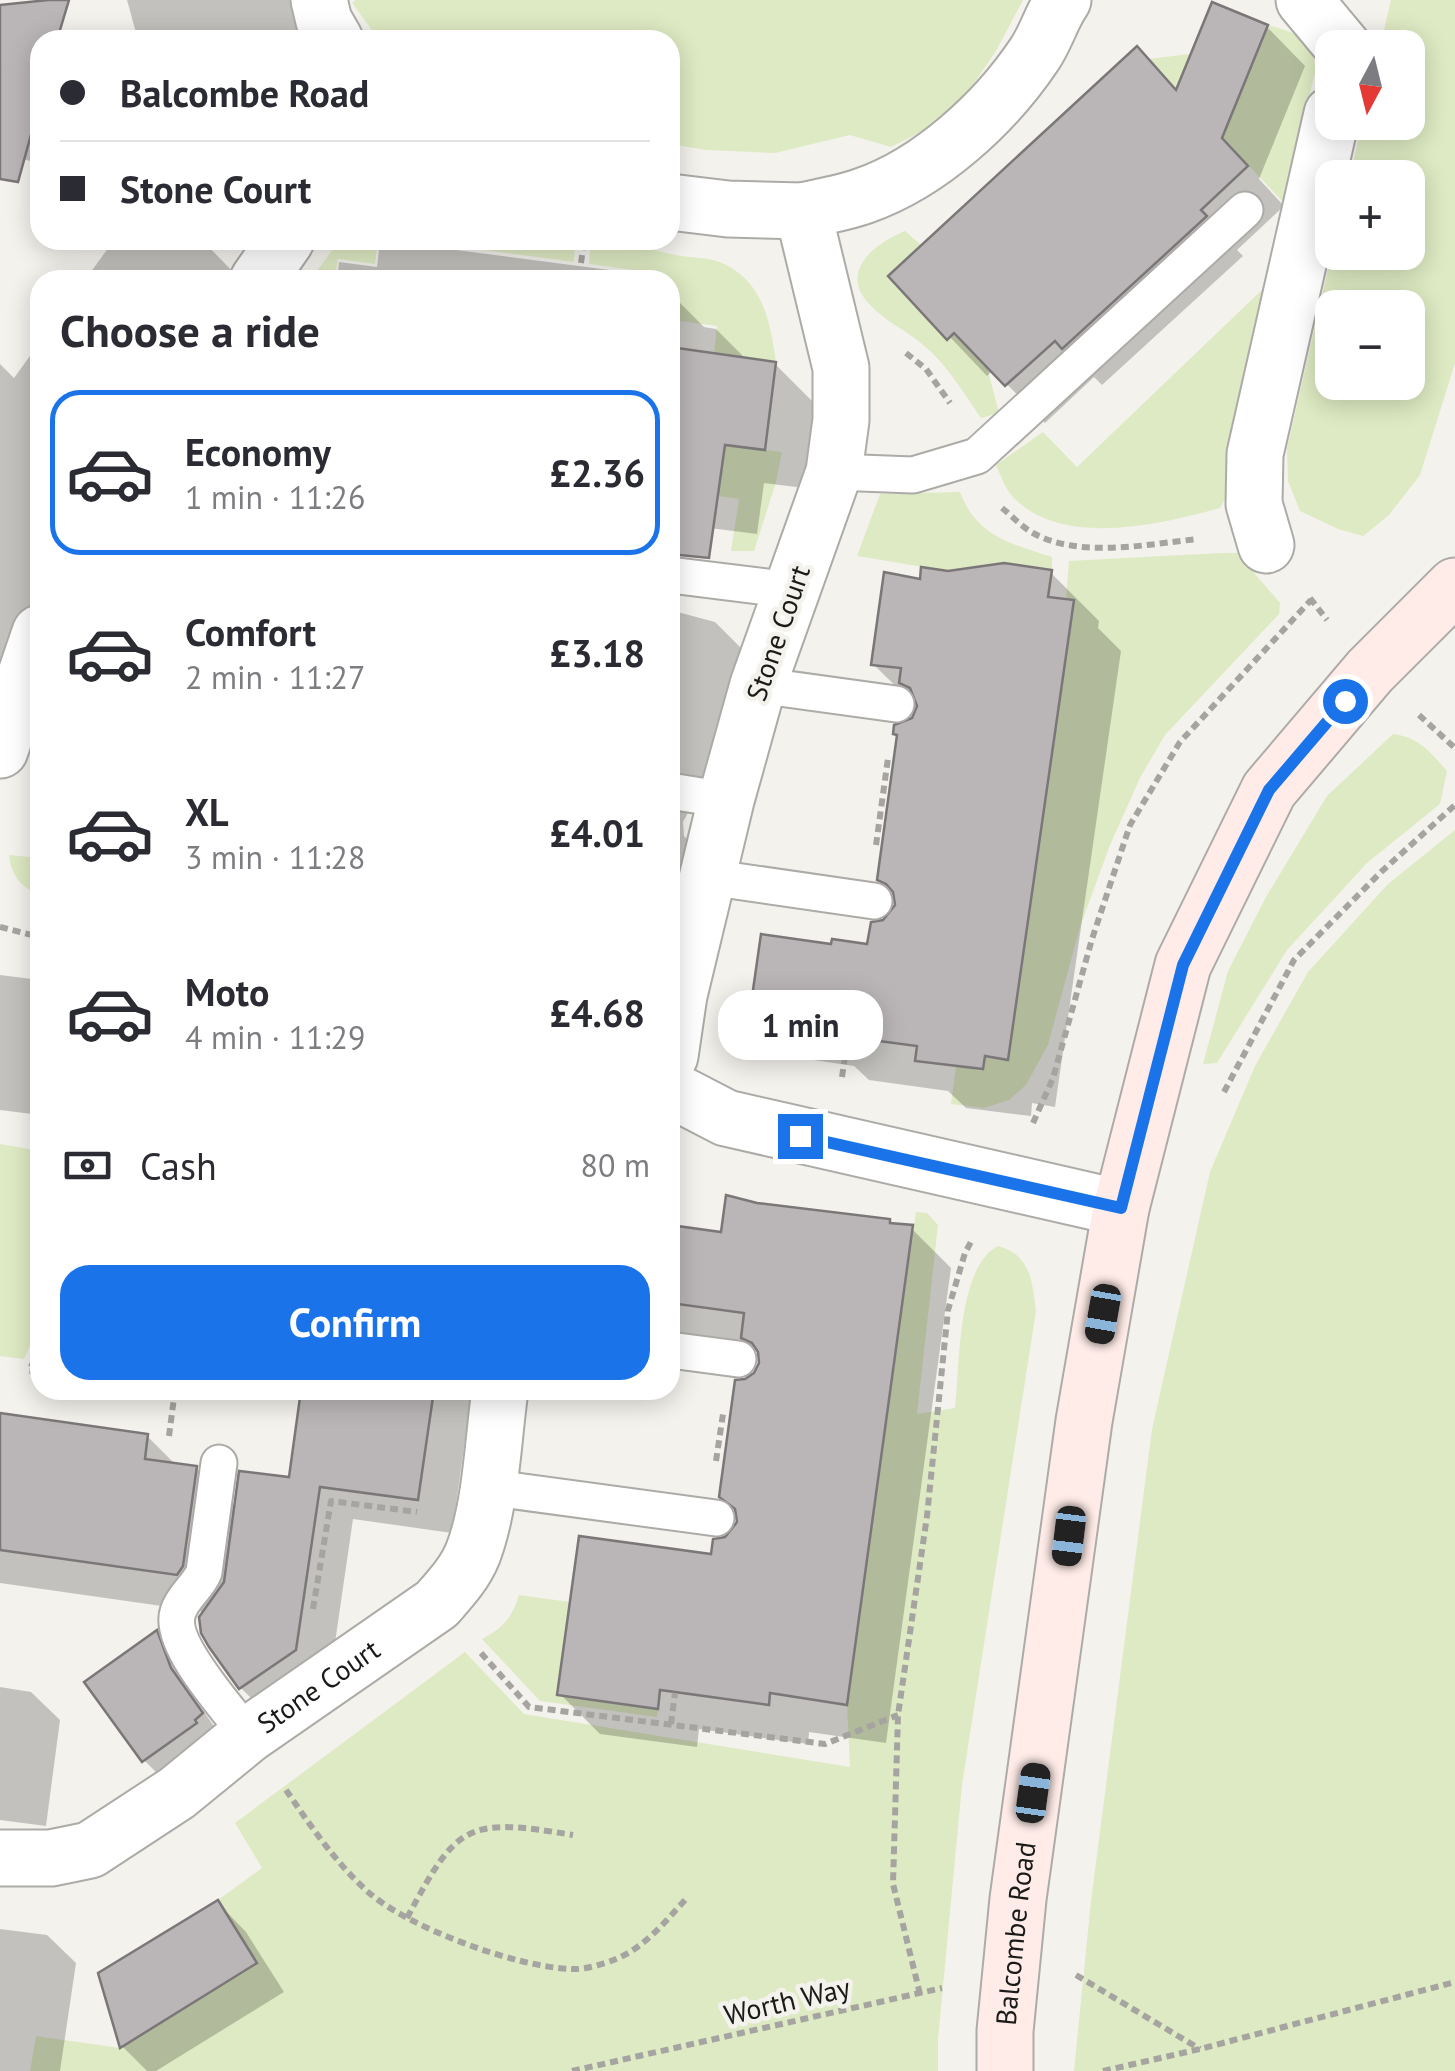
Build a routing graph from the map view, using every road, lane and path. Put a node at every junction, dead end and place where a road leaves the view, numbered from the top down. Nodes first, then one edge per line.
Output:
1 (319, 0) edge
2 (1063, 0) edge
3 (1304, 0) edge
4 (1359, 0) edge
5 (330, 30) edge
6 (1330, 30) edge
7 (1351, 30) edge
8 (1326, 140) edge
9 (680, 203) edge
10 (803, 210) junction
11 (1245, 210) dead end
12 (583, 250) edge
13 (581, 263) dead end
14 (827, 305) junction
15 (978, 456) junction
16 (834, 472) junction
17 (1266, 545) junction
18 (680, 575) edge
19 (1455, 586) edge
20 (791, 590) junction
21 (1311, 600) junction
22 (30, 662) edge
23 (1370, 672) junction
24 (758, 686) junction
25 (893, 703) joint
26 (1455, 748) edge
27 (0, 750) edge
28 (680, 793) edge
29 (726, 800) junction
30 (1455, 804) edge
31 (708, 877) junction
32 (871, 901) joint
33 (0, 927) edge
34 (30, 934) edge
35 (680, 991) edge
36 (848, 1037) dead end
37 (842, 1072) dead end
38 (680, 1093) edge
39 (1221, 1098) dead end
40 (1008, 1181) junction
41 (1121, 1208) junction
42 (680, 1351) edge
43 (734, 1358) joint
44 (499, 1400) edge
45 (219, 1463) dead end
46 (484, 1504) junction
47 (712, 1518) joint
48 (437, 1604) junction
49 (675, 1692) dead end
50 (297, 1699) junction
51 (898, 1715) junction
52 (671, 1724) junction
53 (248, 1735) junction
54 (573, 1835) dead end
55 (0, 1858) edge
56 (685, 1900) dead end
57 (407, 1918) junction
58 (1010, 1971) junction
59 (1070, 1971) dead end
60 (1455, 1982) edge
61 (920, 1994) junction
62 (1200, 2049) junction
63 (1005, 2051) edge
64 (572, 2071) edge
65 (1103, 2071) edge

1 - 5 street
2 - 10 street
3 - 6 street
4 - 7 street
8 - 17 street
9 - 10 street
10 - 14 street, Stone Court
11 - 15 lane
12 - 13 path
14 - 15 path
14 - 16 street, Stone Court
15 - 16 lane
15 - 17 path
16 - 20 street, Stone Court
17 - 21 path
18 - 20 lane
19 - 23 main road, Balcombe Road
20 - 24 street, Stone Court
21 - 23 path
21 - 40 path
22 - 27 street
23 - 26 path
23 - 41 main road, Balcombe Road
24 - 25 lane
24 - 29 street, Stone Court
25 - 32 path
28 - 29 lane
29 - 31 street, Stone Court
30 - 39 path
31 - 32 lane
31 - 35 street, Stone Court
33 - 34 path
36 - 37 path
38 - 40 street
40 - 41 street
40 - 51 path
41 - 58 main road, Balcombe Road
42 - 43 lane
43 - 47 path
44 - 46 street, Stone Court
45 - 53 lane
46 - 47 lane
46 - 48 street, Stone Court
46 - 50 path
48 - 50 street, Stone Court
48 - 52 path
49 - 52 path
50 - 53 street, Stone Court
51 - 52 path
51 - 61 path
53 - 55 street, Stone Court
53 - 57 path
54 - 57 path
56 - 57 path
58 - 61 path, Worth Way
58 - 63 main road, Balcombe Road
59 - 62 path
60 - 62 path
61 - 64 path, Worth Way
62 - 65 path

